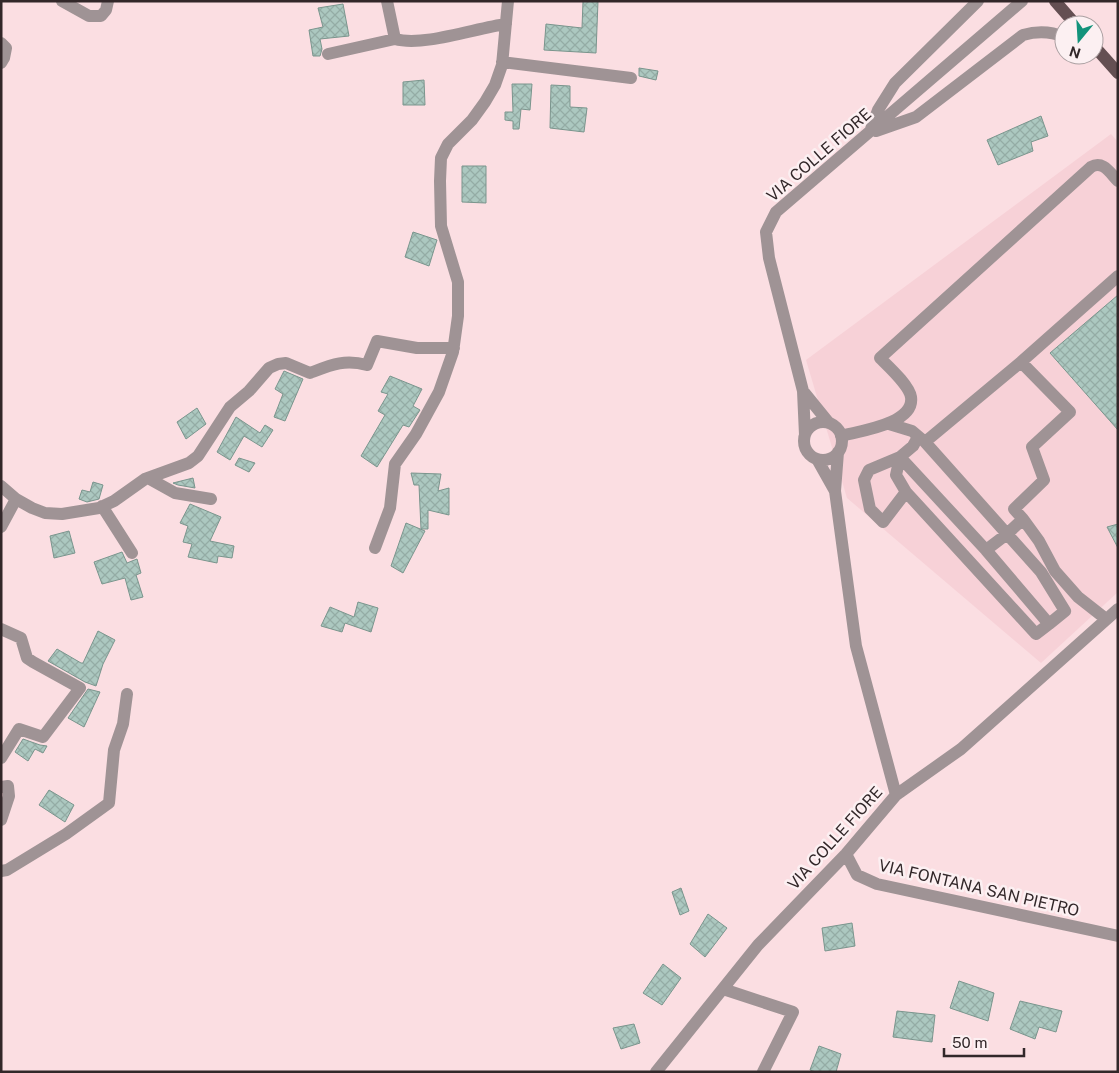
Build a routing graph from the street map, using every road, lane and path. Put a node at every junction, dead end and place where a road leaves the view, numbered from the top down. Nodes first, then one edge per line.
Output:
1 (62, 1) edge
2 (108, 1) edge
3 (388, 1) edge
4 (508, 1) edge
5 (978, 1) edge
6 (1022, 1) edge
7 (1055, 1) edge
8 (1067, 15) edge
9 (506, 24) junction
10 (1054, 34) edge
11 (396, 40) junction
12 (1, 43) edge
13 (328, 54) dead end
14 (1104, 57) edge
15 (1104, 61) edge
16 (502, 62) junction
17 (1, 63) edge
18 (1115, 69) edge
19 (631, 78) dead end
20 (869, 133) junction
21 (1118, 181) edge
22 (1118, 276) edge
23 (454, 348) junction
24 (1021, 362) junction
25 (803, 390) junction
26 (829, 423) junction
27 (889, 424) junction
28 (805, 436) junction
29 (841, 436) junction
30 (921, 439) junction
31 (838, 452) junction
32 (900, 457) junction
33 (817, 459) junction
34 (148, 478) junction
35 (1, 486) edge
36 (835, 491) junction
37 (906, 492) junction
38 (16, 499) junction
39 (211, 499) dead end
40 (102, 506) junction
41 (1023, 519) junction
42 (1, 527) edge
43 (1007, 534) junction
44 (375, 548) dead end
45 (986, 550) junction
46 (132, 553) dead end
47 (1118, 609) edge
48 (1106, 620) junction
49 (1050, 624) junction
50 (1, 629) edge
51 (127, 694) dead end
52 (1, 758) edge
53 (1, 787) edge
54 (896, 795) junction
55 (1, 820) edge
56 (846, 854) junction
57 (1, 871) edge
58 (1118, 936) edge
59 (723, 989) junction
60 (656, 1072) edge
61 (763, 1072) edge

1 - 2 street
3 - 11 street
4 - 9 street
5 - 20 street
6 - 20 street, VIA COLLE FIORE
7 - 8 main road
9 - 11 street
9 - 16 street
10 - 20 street
11 - 13 street
12 - 17 street
14 - 18 main road
15 - 18 street
16 - 19 street
16 - 23 street
20 - 25 street, VIA COLLE FIORE
21 - 27 street
22 - 24 street
23 - 34 street
23 - 44 street
24 - 30 street
24 - 41 street
25 - 26 street, VIA COLLE FIORE
25 - 28 street, VIA COLLE FIORE
26 - 28 street
26 - 29 street
27 - 29 street
27 - 30 street
28 - 33 street
29 - 31 street
30 - 32 street
30 - 43 street
31 - 33 street
31 - 36 street, VIA COLLE FIORE
32 - 37 street
32 - 37 street
32 - 45 street
33 - 36 street, VIA COLLE FIORE
34 - 39 street
34 - 40 street
35 - 38 street
36 - 54 street, VIA COLLE FIORE
37 - 49 street
38 - 40 street
38 - 42 street
40 - 46 street
41 - 43 street
41 - 48 street
43 - 45 street
43 - 49 street
45 - 49 street
47 - 48 street
48 - 54 street
50 - 52 street
51 - 57 street
53 - 55 street
54 - 56 street, VIA COLLE FIORE
56 - 58 street, VIA FONTANA SAN PIETRO
56 - 59 street, VIA COLLE FIORE
59 - 60 street, VIA COLLE FIORE
59 - 61 street

